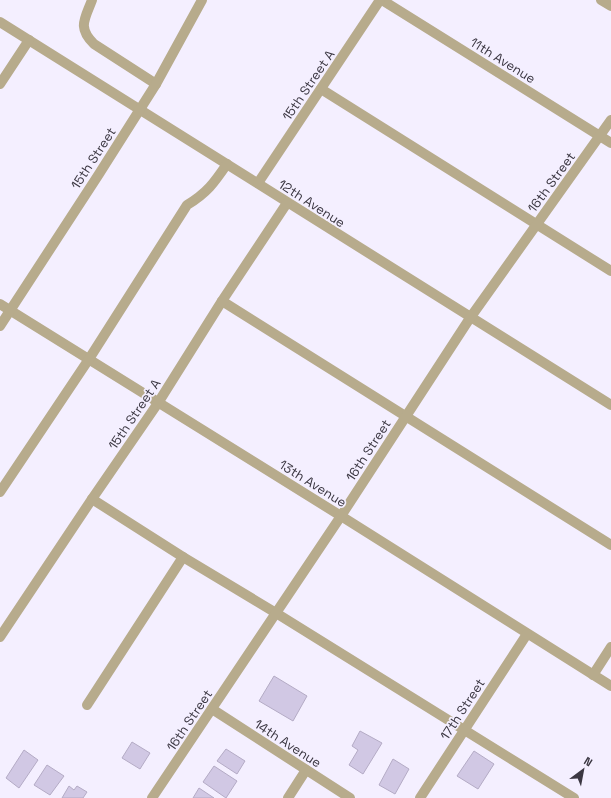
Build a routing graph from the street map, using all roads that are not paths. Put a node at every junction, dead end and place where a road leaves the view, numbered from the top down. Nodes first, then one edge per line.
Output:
1 (92, 0) edge
2 (202, 0) edge
3 (381, 0) edge
4 (602, 0) edge
5 (611, 6) edge
6 (0, 22) edge
7 (29, 40) junction
8 (0, 84) edge
9 (156, 84) junction
10 (321, 89) junction
11 (611, 120) edge
12 (600, 136) junction
13 (611, 143) edge
14 (227, 164) junction
15 (258, 184) junction
16 (287, 203) junction
17 (536, 225) junction
18 (611, 271) edge
19 (222, 301) junction
20 (0, 304) edge
21 (10, 310) junction
22 (470, 318) junction
23 (0, 326) edge
24 (88, 359) junction
25 (158, 403) junction
26 (611, 406) edge
27 (406, 417) junction
28 (0, 492) edge
29 (92, 499) junction
30 (342, 516) junction
31 (611, 545) edge
32 (183, 557) junction
33 (276, 613) junction
34 (527, 634) junction
35 (0, 637) edge
36 (611, 647) edge
37 (593, 675) junction
38 (611, 686) edge
39 (87, 705) dead end
40 (212, 709) junction
41 (464, 730) junction
42 (306, 770) junction
43 (152, 798) edge
44 (288, 798) edge
45 (350, 798) edge
46 (420, 798) edge
47 (574, 798) edge

1 - 9 street
2 - 9 street, 15th Street
3 - 10 street, 15th Street A
3 - 12 street, 11th Avenue
4 - 5 street
6 - 7 street, 12th Avenue
7 - 8 street
7 - 14 street, 12th Avenue
9 - 21 street, 15th Street
10 - 15 street, 15th Street A
10 - 17 street
11 - 12 street, 16th Street
12 - 13 street, 11th Avenue
12 - 17 street, 16th Street
14 - 15 street, 12th Avenue
14 - 24 street
15 - 16 street, 12th Avenue
16 - 19 street, 15th Street A
16 - 22 street, 12th Avenue
17 - 18 street
17 - 22 street, 16th Street
19 - 25 street, 15th Street A
19 - 27 street
20 - 21 street, 13th Avenue
21 - 23 street, 15th Street
21 - 24 street, 13th Avenue
22 - 26 street, 12th Avenue
22 - 27 street, 16th Street
24 - 25 street, 13th Avenue
24 - 28 street
25 - 29 street, 15th Street A
25 - 30 street, 13th Avenue
27 - 30 street, 16th Street
27 - 31 street
29 - 32 street
29 - 35 street, 15th Street A
30 - 33 street, 16th Street
30 - 34 street, 13th Avenue
32 - 33 street
32 - 39 street
33 - 40 street, 16th Street
33 - 41 street
34 - 37 street, 13th Avenue
34 - 41 street, 17th Street
36 - 37 street
37 - 38 street, 13th Avenue
40 - 42 street, 14th Avenue
40 - 43 street, 16th Street
41 - 46 street, 17th Street
41 - 47 street
42 - 44 street
42 - 45 street, 14th Avenue

